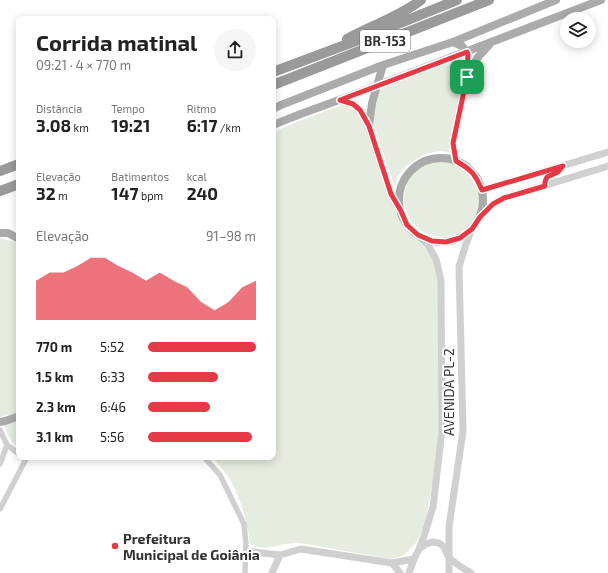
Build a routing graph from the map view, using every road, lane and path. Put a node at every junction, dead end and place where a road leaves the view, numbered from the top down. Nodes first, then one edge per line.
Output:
1 (421, 0) edge
2 (457, 0) edge
3 (489, 0) edge
4 (556, 0) edge
5 (601, 0) edge
6 (453, 42) junction
7 (490, 43) junction
8 (328, 52) junction
9 (467, 52) junction
10 (383, 65) junction
11 (276, 71) edge
12 (467, 77) junction
13 (276, 84) edge
14 (376, 86) junction
15 (340, 100) junction
16 (276, 108) edge
17 (276, 124) edge
18 (369, 126) junction
19 (608, 152) edge
20 (456, 161) junction
21 (16, 165) edge
22 (563, 166) junction
23 (608, 166) edge
24 (0, 171) edge
25 (16, 185) edge
26 (545, 186) junction
27 (482, 190) junction
28 (0, 191) edge
29 (401, 211) junction
30 (480, 217) junction
31 (472, 229) junction
32 (16, 232) edge
33 (4, 233) edge
34 (418, 235) junction
35 (16, 238) edge
36 (16, 417) edge
37 (0, 422) edge
38 (0, 430) edge
39 (7, 445) junction
40 (16, 452) edge
41 (25, 460) edge
42 (207, 460) edge
43 (0, 464) edge
44 (0, 509) edge
45 (419, 549) junction
46 (246, 551) junction
47 (280, 554) junction
48 (449, 558) junction
49 (414, 559) junction
50 (392, 563) junction
51 (245, 573) edge
52 (272, 573) edge
53 (400, 573) edge
54 (409, 573) edge
55 (449, 573) edge
56 (471, 573) edge

1 - 8 highway
2 - 8 highway, BR-153
3 - 13 highway, BR-153
4 - 6 main road
5 - 7 main road
6 - 9 main road
6 - 10 main road
7 - 9 main road
7 - 12 main road
8 - 11 highway, BR-153
9 - 12 main road
9 - 14 main road
10 - 14 main road
10 - 16 main road
12 - 20 main road
14 - 15 main road
14 - 18 main road
15 - 17 main road
15 - 18 main road
18 - 29 main road
19 - 22 street
20 - 27 main road
20 - 29 main road
21 - 24 highway
22 - 26 street
22 - 27 street
23 - 26 street
25 - 28 highway
26 - 30 street
27 - 30 main road
29 - 34 main road
30 - 31 main road
31 - 34 main road
31 - 48 street, AVENIDA PL-2
32 - 33 main road
33 - 35 main road
34 - 45 street, AVENIDA PL-2
36 - 37 main road
38 - 39 street
39 - 40 street
39 - 43 street
41 - 44 street
42 - 46 street
45 - 48 street
45 - 49 street, AVENIDA PL-2
46 - 47 street
46 - 51 street
47 - 50 street
47 - 52 street
48 - 55 street, AVENIDA PL-2
48 - 56 street
49 - 50 street
49 - 54 street, AVENIDA PL-2
50 - 53 street

